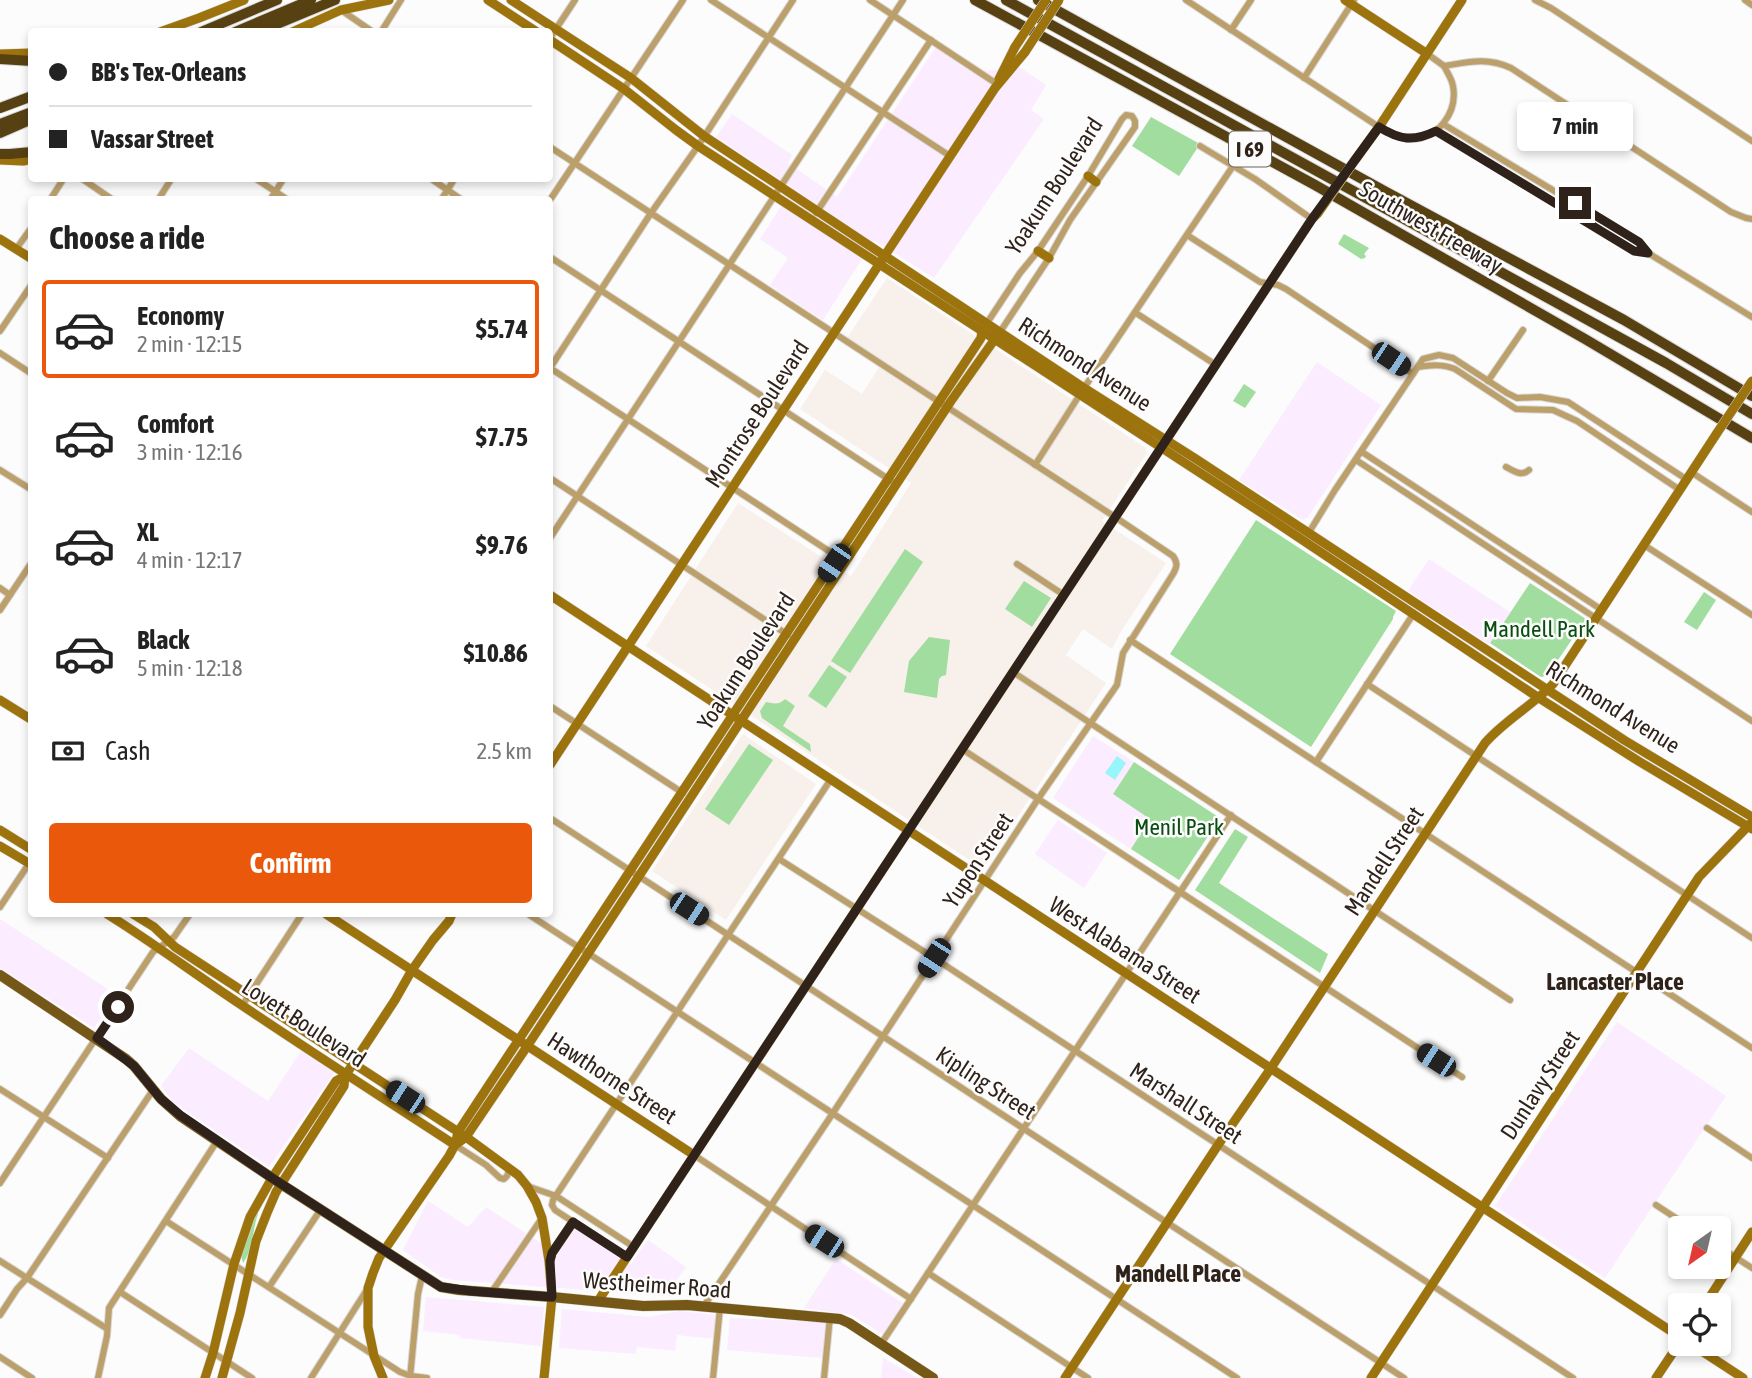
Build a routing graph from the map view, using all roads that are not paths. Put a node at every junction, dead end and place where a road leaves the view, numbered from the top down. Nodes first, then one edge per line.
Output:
1 (244, 0) edge
2 (277, 0) edge
3 (311, 0) edge
4 (389, 0) edge
5 (401, 0) edge
6 (488, 0) edge
7 (511, 0) edge
8 (575, 0) edge
9 (683, 0) edge
10 (711, 0) edge
11 (793, 0) edge
12 (870, 0) edge
13 (903, 0) edge
14 (975, 0) edge
15 (1006, 0) edge
16 (1038, 0) edge
17 (1046, 0) edge
18 (1059, 0) edge
19 (1186, 0) edge
20 (1251, 0) edge
21 (1461, 0) edge
22 (1535, 0) edge
23 (1745, 0) edge
24 (1350, 2) edge
25 (338, 5) edge
26 (1752, 5) edge
27 (275, 15) junction
28 (893, 15) junction
29 (172, 28) edge
30 (210, 28) edge
31 (241, 28) edge
32 (244, 28) edge
33 (270, 28) edge
34 (299, 28) edge
35 (368, 28) edge
36 (384, 28) edge
37 (531, 28) edge
38 (556, 29) junction
39 (1231, 30) junction
40 (553, 34) edge
41 (768, 37) junction
42 (931, 40) junction
43 (553, 41) edge
44 (28, 53) edge
45 (1426, 53) junction
46 (0, 56) edge
47 (28, 60) edge
48 (1444, 66) junction
49 (631, 78) junction
50 (1304, 78) junction
51 (998, 84) junction
52 (845, 88) junction
53 (624, 89) junction
54 (28, 98) edge
55 (28, 106) edge
56 (28, 112) edge
57 (884, 113) junction
58 (0, 115) edge
59 (28, 121) edge
60 (1443, 124) junction
61 (28, 126) edge
62 (1379, 127) junction
63 (1436, 131) junction
64 (0, 136) edge
65 (704, 136) junction
66 (1752, 141) edge
67 (698, 146) junction
68 (1200, 146) dead end
69 (553, 149) edge
70 (28, 153) edge
71 (0, 154) edge
72 (950, 156) junction
73 (0, 160) edge
74 (28, 160) edge
75 (574, 163) junction
76 (1233, 166) junction
77 (1092, 179) junction
78 (87, 182) edge
79 (261, 182) edge
80 (281, 182) edge
81 (436, 182) edge
82 (453, 182) edge
83 (780, 187) junction
84 (448, 190) junction
85 (275, 192) junction
86 (107, 196) edge
87 (272, 196) edge
88 (282, 196) edge
89 (444, 196) edge
90 (456, 196) edge
91 (553, 196) edge
92 (774, 196) junction
93 (817, 211) junction
94 (651, 214) junction
95 (1315, 216) junction
96 (1752, 219) edge
97 (811, 220) junction
98 (28, 232) edge
99 (1187, 235) junction
100 (0, 239) edge
101 (16, 249) junction
102 (1038, 251) junction
103 (1648, 253) junction
104 (885, 255) junction
105 (28, 256) edge
106 (1049, 258) junction
107 (553, 259) edge
108 (879, 264) junction
109 (729, 265) junction
110 (1269, 284) junction
111 (28, 290) edge
112 (600, 291) junction
113 (1136, 313) junction
114 (1752, 317) edge
115 (984, 327) junction
116 (1523, 330) dead end
117 (0, 331) edge
118 (834, 333) junction
119 (997, 336) junction
120 (678, 342) junction
121 (0, 353) edge
122 (553, 363) edge
123 (1216, 365) junction
124 (1418, 367) junction
125 (553, 370) edge
126 (28, 371) edge
127 (1413, 374) junction
128 (1488, 381) junction
129 (1752, 381) edge
130 (1082, 392) junction
131 (1752, 396) edge
132 (1517, 398) junction
133 (942, 404) junction
134 (1512, 407) junction
135 (783, 410) junction
136 (1752, 414) edge
137 (628, 419) junction
138 (1752, 438) edge
139 (1163, 444) junction
140 (1362, 452) junction
141 (1356, 460) junction
142 (1035, 465) junction
143 (1506, 467) dead end
144 (0, 470) edge
145 (1529, 470) dead end
146 (1689, 476) junction
147 (553, 480) edge
148 (892, 481) junction
149 (28, 488) edge
150 (732, 488) junction
151 (1680, 489) junction
152 (577, 496) junction
153 (1752, 512) edge
154 (1115, 517) junction
155 (1483, 531) junction
156 (553, 533) edge
157 (1306, 537) junction
158 (1477, 540) junction
159 (1643, 545) junction
160 (842, 559) junction
161 (1017, 564) dead end
162 (681, 565) junction
163 (28, 568) edge
164 (0, 588) edge
165 (10, 595) junction
166 (1064, 595) junction
167 (553, 597) edge
168 (0, 610) edge
169 (1416, 610) junction
170 (1599, 614) junction
171 (1752, 615) edge
172 (791, 636) junction
173 (1130, 640) junction
174 (628, 646) junction
175 (1013, 672) junction
176 (1367, 684) junction
177 (1547, 690) junction
178 (1539, 698) junction
179 (0, 700) edge
180 (553, 708) edge
181 (28, 718) edge
182 (737, 718) junction
183 (1752, 721) edge
184 (1091, 723) junction
185 (577, 724) junction
186 (962, 749) junction
187 (1476, 756) junction
188 (553, 760) edge
189 (1316, 762) junction
190 (831, 779) junction
191 (686, 796) junction
192 (1038, 799) junction
193 (1231, 815) junction
194 (553, 820) edge
195 (1751, 823) edge
196 (0, 830) edge
197 (909, 830) junction
198 (1425, 833) junction
199 (0, 846) edge
200 (28, 848) edge
201 (779, 859) junction
202 (28, 861) edge
203 (28, 867) edge
204 (634, 873) junction
205 (986, 881) junction
206 (1180, 892) junction
207 (1687, 895) junction
208 (0, 907) edge
209 (857, 909) junction
210 (1375, 910) junction
211 (112, 917) edge
212 (138, 917) edge
213 (188, 917) edge
214 (300, 917) edge
215 (331, 917) edge
216 (451, 917) edge
217 (533, 917) edge
218 (729, 935) junction
219 (1752, 938) edge
220 (169, 940) junction
221 (158, 947) junction
222 (584, 950) junction
223 (934, 958) junction
224 (412, 970) junction
225 (1637, 972) junction
226 (1126, 973) junction
227 (0, 975) edge
228 (806, 986) junction
229 (1324, 987) junction
230 (249, 995) junction
231 (1510, 1000) dead end
232 (242, 1006) junction
233 (678, 1011) junction
234 (882, 1036) junction
235 (97, 1038) junction
236 (519, 1039) junction
237 (528, 1045) junction
238 (1752, 1048) edge
239 (1075, 1051) junction
240 (756, 1062) junction
241 (353, 1063) junction
242 (1271, 1068) junction
243 (346, 1075) junction
244 (1462, 1077) dead end
245 (0, 1089) edge
246 (153, 1090) junction
247 (617, 1104) junction
248 (833, 1113) junction
249 (44, 1118) junction
250 (1707, 1128) dead end
251 (1024, 1129) junction
252 (462, 1135) junction
253 (217, 1141) junction
254 (455, 1145) junction
255 (1218, 1145) junction
256 (694, 1155) junction
257 (107, 1158) junction
258 (1752, 1158) edge
259 (507, 1166) junction
260 (277, 1181) junction
261 (0, 1183) edge
262 (527, 1186) junction
263 (556, 1196) junction
264 (973, 1205) junction
265 (1656, 1205) dead end
266 (771, 1206) junction
267 (1483, 1207) junction
268 (321, 1209) junction
269 (1673, 1216) edge
270 (542, 1218) junction
271 (166, 1221) junction
272 (573, 1222) junction
273 (1167, 1223) junction
274 (1752, 1232) edge
275 (634, 1247) junction
276 (384, 1251) junction
277 (1731, 1254) edge
278 (627, 1257) junction
279 (1735, 1257) junction
280 (0, 1261) edge
281 (550, 1261) junction
282 (234, 1264) junction
283 (1752, 1268) edge
284 (928, 1273) junction
285 (248, 1274) junction
286 (422, 1276) junction
287 (27, 1278) junction
288 (1432, 1285) junction
289 (269, 1287) junction
290 (368, 1288) junction
291 (120, 1292) junction
292 (491, 1293) junction
293 (1712, 1293) edge
294 (552, 1297) junction
295 (911, 1299) junction
296 (1117, 1299) junction
297 (598, 1301) junction
298 (704, 1306) junction
299 (720, 1308) junction
300 (0, 1315) edge
301 (830, 1317) junction
302 (106, 1328) junction
303 (1668, 1331) edge
304 (340, 1333) junction
305 (881, 1344) junction
306 (214, 1353) junction
307 (374, 1356) junction
308 (1670, 1356) edge
309 (1709, 1356) edge
310 (0, 1357) edge
311 (228, 1363) junction
312 (1381, 1363) junction
313 (1072, 1367) junction
314 (410, 1377) edge
315 (32, 1378) edge
316 (98, 1378) edge
317 (205, 1378) edge
318 (222, 1378) edge
319 (252, 1378) edge
320 (311, 1378) edge
321 (383, 1378) edge
322 (427, 1378) edge
323 (544, 1378) edge
324 (713, 1378) edge
325 (824, 1378) edge
326 (931, 1378) edge
327 (1065, 1378) edge
328 (1088, 1378) edge
329 (1237, 1378) edge
330 (1371, 1378) edge
331 (1404, 1378) edge
332 (1573, 1378) edge
333 (1656, 1378) edge
334 (1743, 1378) edge

1 - 29 street
2 - 30 highway
3 - 27 highway
4 - 25 street
5 - 36 street
6 - 37 street
7 - 38 street, Richmond Avenue
8 - 38 street
9 - 49 street
10 - 41 street
11 - 41 street
12 - 28 street
13 - 28 street
14 - 138 highway, Southwest Freeway / I 69
15 - 136 highway
16 - 131 highway, Southwest Freeway / I 69
17 - 51 street, Montrose Boulevard, bridge
18 - 51 street, Montrose Boulevard, bridge
19 - 39 street
20 - 39 street
21 - 45 street
22 - 66 street
23 - 26 street
24 - 45 street
24 - 50 street
25 - 33 highway
25 - 34 street
25 - 35 street
27 - 31 highway
27 - 32 highway
28 - 42 street
28 - 52 street
38 - 40 street
38 - 49 street, Richmond Avenue
39 - 50 street
41 - 52 street
41 - 65 street
42 - 51 street
42 - 57 street
43 - 53 street, Richmond Avenue
44 - 46 street
45 - 48 street
45 - 62 street
46 - 47 highway
48 - 60 street
48 - 96 street
49 - 53 street
49 - 65 street, Richmond Avenue
50 - 62 street
51 - 72 street, Montrose Boulevard
52 - 57 street
52 - 83 street
53 - 67 street, Richmond Avenue
53 - 75 street
54 - 58 highway
55 - 58 highway
56 - 58 highway
57 - 72 street
57 - 93 street
59 - 64 highway
60 - 63 street
60 - 103 street
61 - 64 highway
62 - 63 street
62 - 95 street, bridge
63 - 103 street
65 - 67 street
65 - 83 street, Richmond Avenue
67 - 92 street, Richmond Avenue
67 - 94 street
68 - 76 street
69 - 75 street
70 - 71 highway
72 - 104 street, Montrose Boulevard
73 - 74 street
75 - 91 street
75 - 94 street
76 - 95 street
76 - 99 street
77 - 77 street, Yoakum Boulevard
77 - 102 street, Yoakum Boulevard
77 - 106 street, Yoakum Boulevard
78 - 86 street
79 - 85 street
80 - 85 street
81 - 84 street
82 - 84 street
83 - 92 street
83 - 93 street, Richmond Avenue
84 - 89 street
84 - 90 street
85 - 87 street
85 - 88 street
92 - 97 street, Richmond Avenue
92 - 109 street
93 - 97 street
93 - 104 street, Richmond Avenue
94 - 109 street
94 - 112 street
95 - 110 street
97 - 108 street, Richmond Avenue
98 - 101 street
99 - 110 street
99 - 113 street
100 - 101 street
101 - 105 street
102 - 106 street
102 - 115 street, Yoakum Boulevard
103 - 114 street
104 - 108 street, Montrose Boulevard
104 - 115 street, Richmond Avenue
106 - 119 street, Yoakum Boulevard
107 - 112 street
108 - 115 street, Richmond Avenue
108 - 118 street, Montrose Boulevard
109 - 118 street
109 - 120 street
110 - 123 street
110 - 127 street
111 - 117 street
112 - 120 street
112 - 122 street
113 - 123 street
113 - 130 street
115 - 119 street, Richmond Avenue
115 - 133 street, Yoakum Boulevard
116 - 128 street
118 - 133 street
118 - 135 street, Montrose Boulevard
119 - 130 street, Richmond Avenue
119 - 133 street, Yoakum Boulevard
120 - 135 street
120 - 137 street
121 - 126 street
123 - 139 street
124 - 127 street
124 - 128 street
124 - 134 street
125 - 137 street
127 - 140 street
128 - 132 street
129 - 146 street, Mandell Street, bridge
130 - 139 street, Richmond Avenue
130 - 142 street
132 - 134 street
132 - 146 street
133 - 142 street
133 - 148 street, Yoakum Boulevard
134 - 151 street
135 - 148 street
135 - 150 street, Montrose Boulevard
137 - 150 street
137 - 152 street
139 - 154 street
139 - 157 street, Richmond Avenue
140 - 141 street
140 - 155 street
141 - 157 street
141 - 158 street
142 - 154 street
143 - 145 street
144 - 149 street
146 - 151 street, Mandell Street
146 - 153 street
147 - 152 street
148 - 160 street, Yoakum Boulevard
150 - 160 street
150 - 162 street, Montrose Boulevard
151 - 159 street, Mandell Street
152 - 156 street
152 - 162 street
154 - 166 street
154 - 173 street, Yupon Street
155 - 158 street
155 - 170 street
157 - 169 street, Richmond Avenue
158 - 170 street
159 - 170 street, Mandell Street
159 - 171 street
160 - 172 street, Yoakum Boulevard
161 - 166 street
162 - 172 street
162 - 174 street, Montrose Boulevard
163 - 165 street
164 - 165 street
165 - 168 street
166 - 175 street
167 - 174 street, West Alabama Street
169 - 176 street
169 - 177 street, Richmond Avenue
169 - 178 street, Richmond Avenue
170 - 177 street, Mandell Street
170 - 183 street
172 - 182 street, Yoakum Boulevard
173 - 184 street, Yupon Street
173 - 189 street
174 - 182 street, West Alabama Street
174 - 185 street, Montrose Boulevard
175 - 184 street
175 - 186 street
176 - 187 street
176 - 189 street
177 - 178 street, Mandell Street
177 - 195 street, Richmond Avenue
178 - 187 street, Mandell Street
178 - 195 street, Richmond Avenue
179 - 181 street
180 - 185 street
182 - 190 street, West Alabama Street
182 - 191 street, Yoakum Boulevard
184 - 192 street, Yupon Street
184 - 193 street
185 - 188 street, Montrose Boulevard
185 - 191 street
186 - 192 street
186 - 197 street
187 - 198 street, Mandell Street
187 - 207 street
189 - 198 street
190 - 197 street, West Alabama Street
190 - 201 street
191 - 204 street, Yoakum Boulevard
192 - 205 street, Yupon Street
192 - 206 street
193 - 206 street
193 - 210 street
194 - 204 street, Kipling Street
195 - 207 street, Dunlavy Street
196 - 200 street
197 - 205 street, West Alabama Street
197 - 209 street
198 - 210 street, Mandell Street
198 - 225 street
199 - 202 street
201 - 209 street, Marshall Street
201 - 218 street
203 - 208 street
204 - 218 street, Kipling Street
204 - 222 street, Yoakum Boulevard
205 - 223 street, Yupon Street
205 - 226 street, West Alabama Street
206 - 226 street
206 - 229 street
207 - 219 street
207 - 225 street, Dunlavy Street
209 - 223 street, Marshall Street
209 - 228 street
210 - 229 street, Mandell Street
210 - 231 street
211 - 221 street, Lovett Boulevard
212 - 220 street, Lovett Boulevard
213 - 220 street
214 - 230 street
215 - 224 street, Hawthorne Street
216 - 224 street
217 - 222 street
218 - 228 street, Kipling Street
218 - 233 street
220 - 221 street
220 - 230 street, Lovett Boulevard
221 - 232 street, Lovett Boulevard
221 - 235 street
222 - 233 street
222 - 236 street, Yoakum Boulevard
222 - 237 street, Yoakum Boulevard
223 - 234 street, Yupon Street
223 - 239 street, Marshall Street
224 - 236 street, Hawthorne Street
224 - 241 street
225 - 238 street
225 - 267 street, Dunlavy Street
226 - 239 street
226 - 242 street, West Alabama Street
227 - 235 main road, Westheimer Road
228 - 234 street, Kipling Street
228 - 240 street
229 - 242 street, Mandell Street
229 - 244 street
230 - 232 street
230 - 241 street, Lovett Boulevard
232 - 243 street, Lovett Boulevard
233 - 240 street
233 - 247 street
234 - 248 street, Yupon Street
234 - 251 street, Kipling Street
235 - 246 main road, Westheimer Road
235 - 249 street
236 - 237 street, Hawthorne Street
236 - 252 street, Yoakum Boulevard
237 - 247 street, Hawthorne Street
237 - 252 street, Yoakum Boulevard
239 - 251 street
239 - 255 street, Marshall Street
240 - 248 street
240 - 256 street
241 - 243 street
241 - 252 street, Lovett Boulevard
242 - 255 street, Mandell Street
242 - 267 street, West Alabama Street
243 - 254 street, Lovett Boulevard
243 - 260 street
245 - 249 street
246 - 253 main road, Westheimer Road
246 - 257 street
247 - 256 street, Hawthorne Street
247 - 263 street
248 - 264 street
248 - 266 street, Yupon Street
249 - 257 street
249 - 261 street
250 - 258 street
251 - 264 street
251 - 273 street, Kipling Street
252 - 254 street, Yoakum Boulevard
252 - 259 street, Lovett Boulevard
253 - 260 main road, Westheimer Road
253 - 271 street
254 - 259 street, Lovett Boulevard
254 - 276 street, Yoakum Boulevard
255 - 273 street, Mandell Street
255 - 288 street, Marshall Street
256 - 266 street, Hawthorne Street
256 - 275 street
257 - 287 street
259 - 262 street, Lovett Boulevard
260 - 268 main road, Westheimer Road
260 - 282 street
260 - 285 street
262 - 263 street, Lovett Boulevard
262 - 270 street
263 - 272 street
263 - 275 street, Lovett Boulevard
264 - 284 street
264 - 296 street
265 - 269 street
266 - 295 street, Hawthorne Street
266 - 298 street, Yupon Street
267 - 288 street, Dunlavy Street
267 - 303 street, West Alabama Street
268 - 276 main road, Westheimer Road
268 - 289 street
270 - 281 street
270 - 292 street
271 - 282 street
271 - 291 street
272 - 278 street
272 - 281 street
273 - 296 street, Mandell Street
273 - 312 street, Kipling Street
274 - 279 street
275 - 278 street
276 - 286 main road, Westheimer Road
276 - 290 street, Yoakum Boulevard
277 - 279 street
278 - 297 street
279 - 283 street
279 - 293 street
280 - 287 street
281 - 294 street
282 - 285 street
282 - 306 street
284 - 295 street
284 - 313 street
285 - 289 street
285 - 311 street
286 - 292 main road, Westheimer Road
286 - 314 street
287 - 300 street
287 - 302 street
288 - 312 street, Dunlavy Street
288 - 332 street, Marshall Street
289 - 304 street
290 - 304 street
290 - 307 street
291 - 302 street
291 - 306 street
292 - 294 main road, Westheimer Road
294 - 297 main road, Westheimer Road
294 - 323 street
295 - 305 street
296 - 313 street, Mandell Street
296 - 329 street
297 - 298 main road, Westheimer Road
298 - 299 main road, Westheimer Road
299 - 301 main road, Westheimer Road
299 - 324 street
301 - 305 main road, Westheimer Road
301 - 325 street
302 - 316 street
304 - 307 street
304 - 320 street
305 - 326 main road, Westheimer Road
306 - 311 street
306 - 317 street
307 - 314 street
307 - 321 street
308 - 333 street
309 - 334 street
310 - 315 street
311 - 318 street
311 - 319 street
312 - 330 street, Dunlavy Street
312 - 331 street, Kipling Street
313 - 327 street, Mandell Street
313 - 328 street
314 - 322 street

